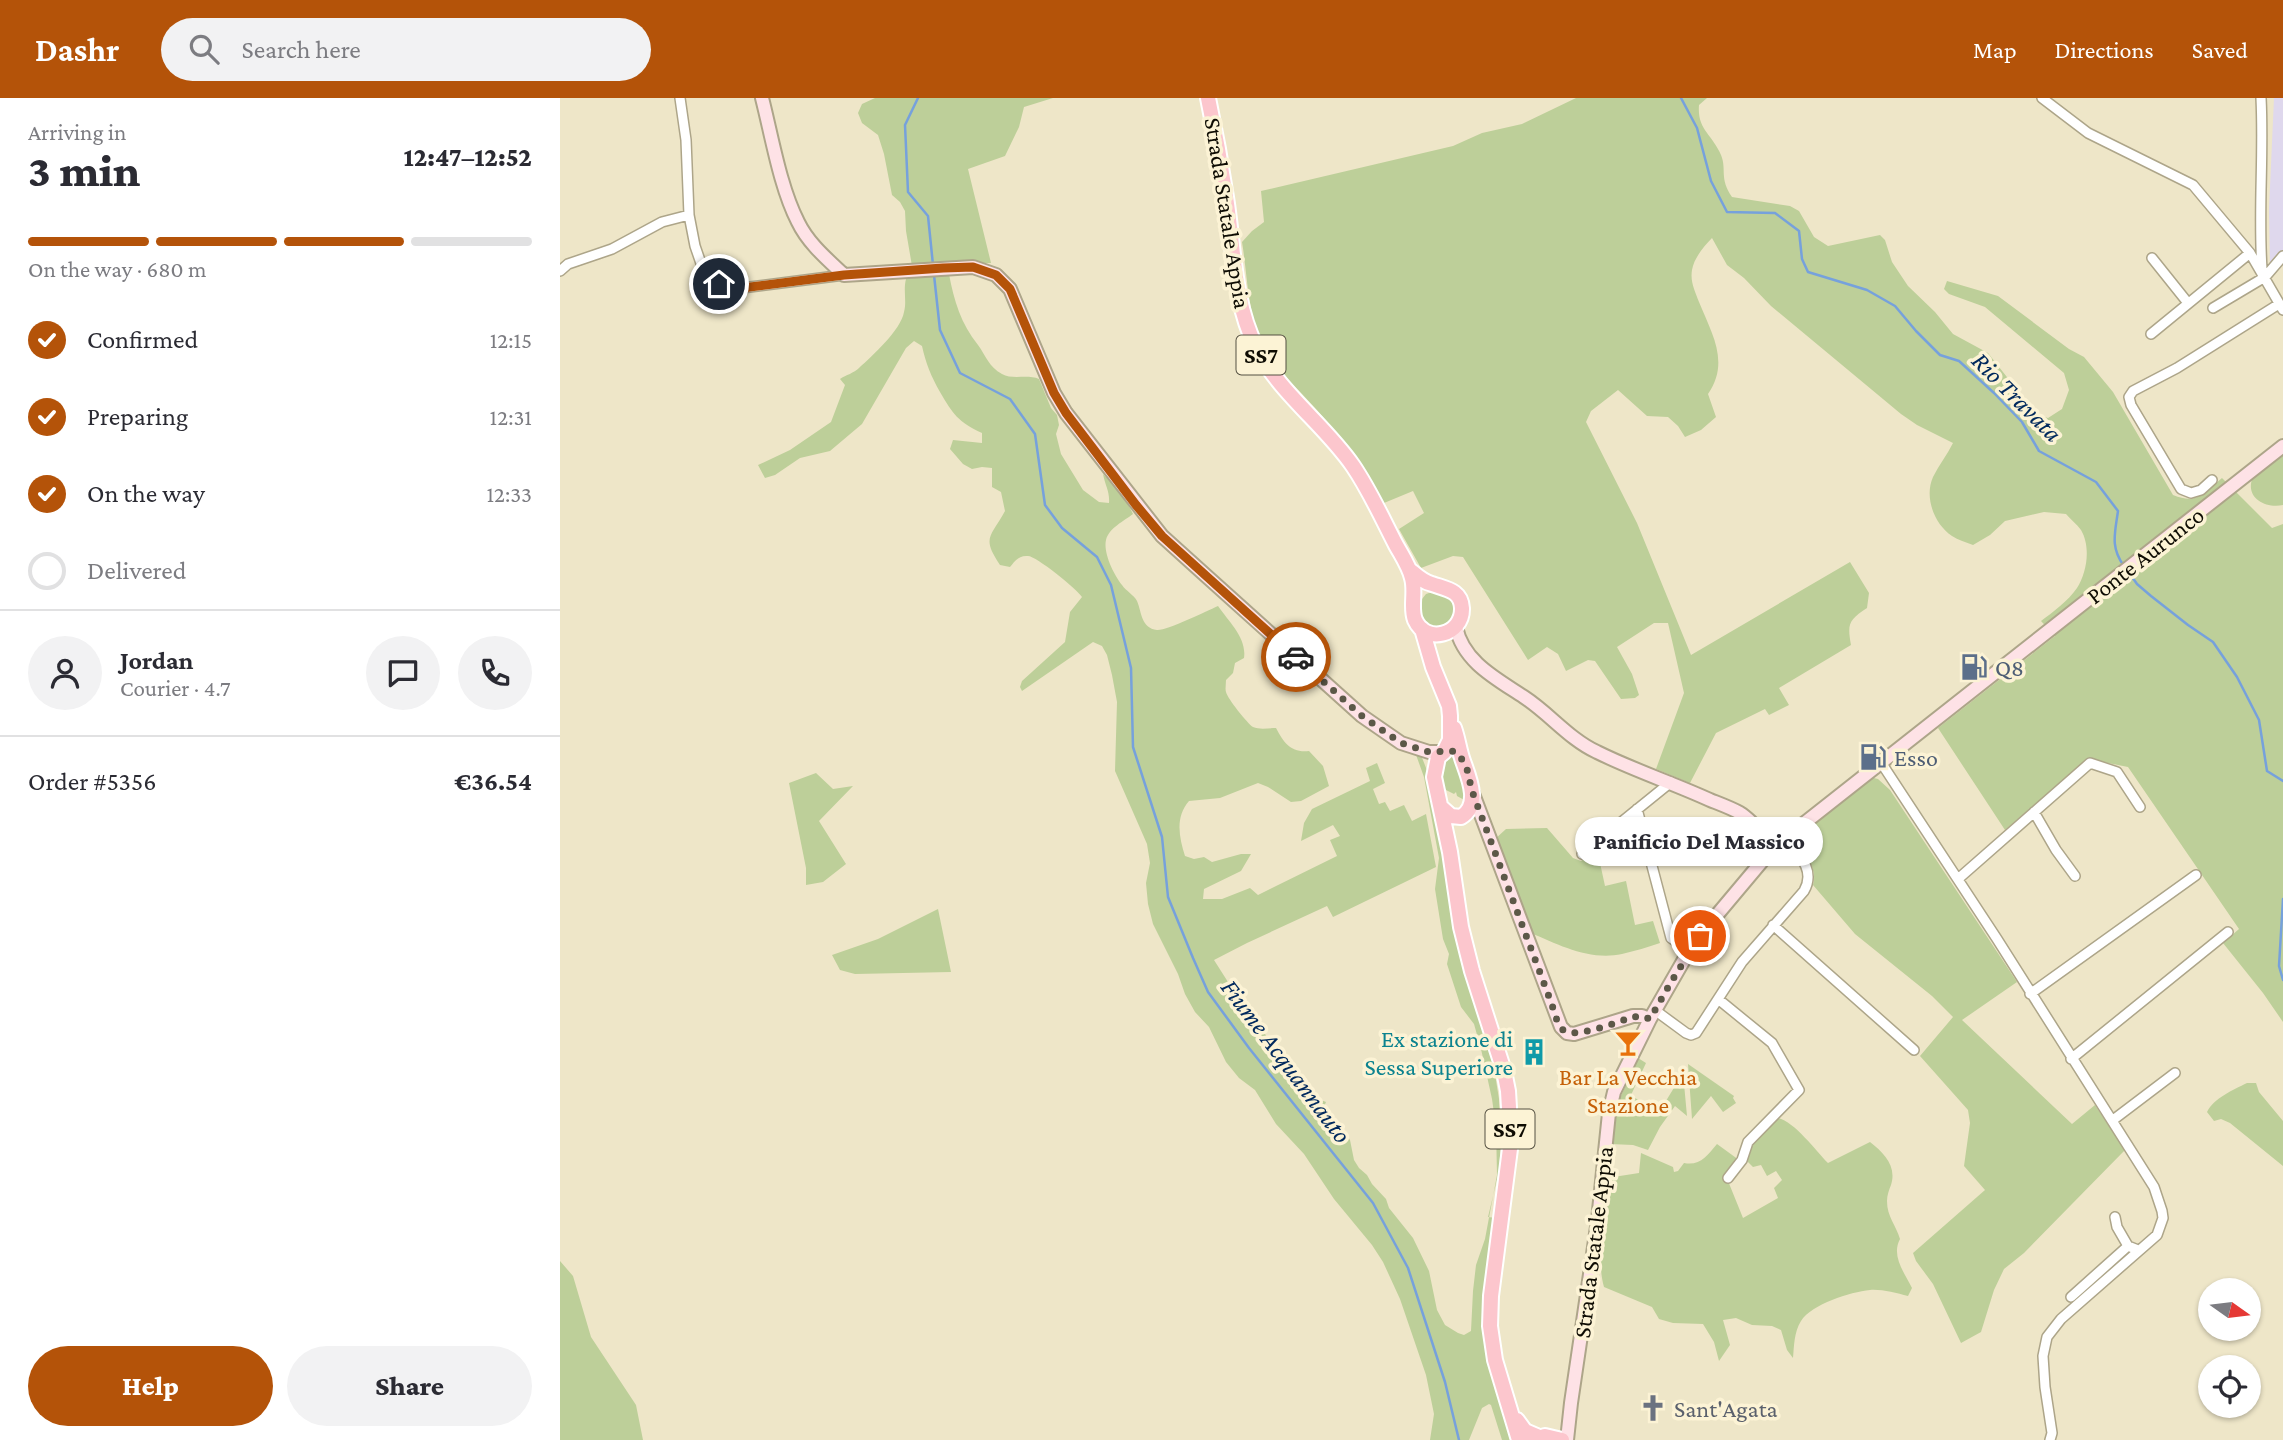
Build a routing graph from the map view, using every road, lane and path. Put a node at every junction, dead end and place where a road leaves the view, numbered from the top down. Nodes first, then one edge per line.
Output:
1 (680, 98) edge
2 (762, 98) edge
3 (1209, 98) edge
4 (2042, 98) edge
5 (2261, 98) edge
6 (689, 215) junction
7 (2250, 253) junction
8 (2283, 256) edge
9 (2152, 258) dead end
10 (560, 271) edge
11 (2263, 274) junction
12 (844, 275) junction
13 (2188, 303) junction
14 (2281, 307) edge
15 (2213, 309) dead end
16 (2151, 334) dead end
17 (2283, 446) edge
18 (2212, 481) dead end
19 (1410, 570) junction
20 (1437, 586) junction
21 (1415, 602) junction
22 (1422, 629) junction
23 (1448, 631) junction
24 (1430, 652) junction
25 (1450, 716) junction
26 (1422, 750) junction
27 (1443, 752) junction
28 (1463, 760) junction
29 (1882, 764) junction
30 (1434, 777) junction
31 (1671, 782) junction
32 (1472, 791) junction
33 (2140, 807) dead end
34 (1442, 808) junction
35 (1637, 809) junction
36 (2034, 812) junction
37 (1461, 816) junction
38 (1482, 820) junction
39 (1756, 827) junction
40 (1785, 838) junction
41 (1774, 847) junction
42 (1450, 852) junction
43 (1583, 855) dead end
44 (1754, 871) junction
45 (2196, 875) dead end
46 (2075, 876) dead end
47 (1958, 879) junction
48 (1773, 925) junction
49 (2228, 932) dead end
50 (1689, 951) junction
51 (2030, 994) junction
52 (1718, 999) junction
53 (1653, 1015) junction
54 (1913, 1050) dead end
55 (2071, 1059) junction
56 (2175, 1073) dead end
57 (2113, 1120) junction
58 (1728, 1178) dead end
59 (2115, 1217) dead end
60 (2128, 1246) junction
61 (2138, 1250) junction
62 (2071, 1297) dead end
63 (1571, 1403) junction
64 (1511, 1410) junction
65 (1539, 1437) edge
66 (1519, 1440) edge
67 (1562, 1440) edge
68 (1567, 1440) edge
69 (2050, 1440) edge

1 - 6 street
2 - 12 street
3 - 19 main road, Strada Statale Appia / SS7
4 - 7 street
5 - 11 street
6 - 10 street
6 - 12 street
7 - 11 street
7 - 13 street
8 - 11 street
9 - 13 street
11 - 14 street
11 - 15 street
12 - 26 street
13 - 16 street
14 - 18 street
17 - 29 street, Ponte Aurunco
19 - 20 main road
19 - 21 main road, Strada Statale Appia / SS7
20 - 21 main road
20 - 23 main road
21 - 22 main road, Strada Statale Appia / SS7
22 - 23 main road
22 - 24 main road, SS7
23 - 24 main road
23 - 31 street
24 - 25 main road, SS7
25 - 27 main road, SS7
25 - 28 main road, SS7
26 - 27 street
26 - 30 street
27 - 28 main road
27 - 30 main road, SS7
28 - 32 main road, SS7
29 - 40 street, Strada Statale Appia
29 - 47 street
30 - 34 main road, SS7
31 - 35 street
31 - 39 street
32 - 37 main road, SS7
32 - 38 street
33 - 36 street
34 - 37 main road
34 - 42 main road, SS7
35 - 43 street
35 - 50 street
36 - 46 street
36 - 47 street
37 - 38 street
37 - 42 main road, SS7
38 - 53 street
39 - 41 street
39 - 44 street, Strada Statale Appia
40 - 41 street, Strada Statale Appia
40 - 48 street
41 - 44 street, Strada Statale Appia
42 - 64 main road, SS7
44 - 50 street, Strada Statale Appia
45 - 51 street
47 - 51 street
48 - 52 street
48 - 54 street
49 - 55 street
50 - 53 street, Strada Statale Appia
51 - 55 street
52 - 53 street
52 - 58 street
53 - 63 street, Strada Statale Appia
55 - 57 street
56 - 57 street
57 - 61 street
59 - 60 street
60 - 61 street
60 - 62 street
61 - 69 street
63 - 65 street, Strada Statale Appia
63 - 68 street, Strada Statale Appia
64 - 65 main road, SS7
64 - 66 main road, SS7
65 - 67 main road, SS7

